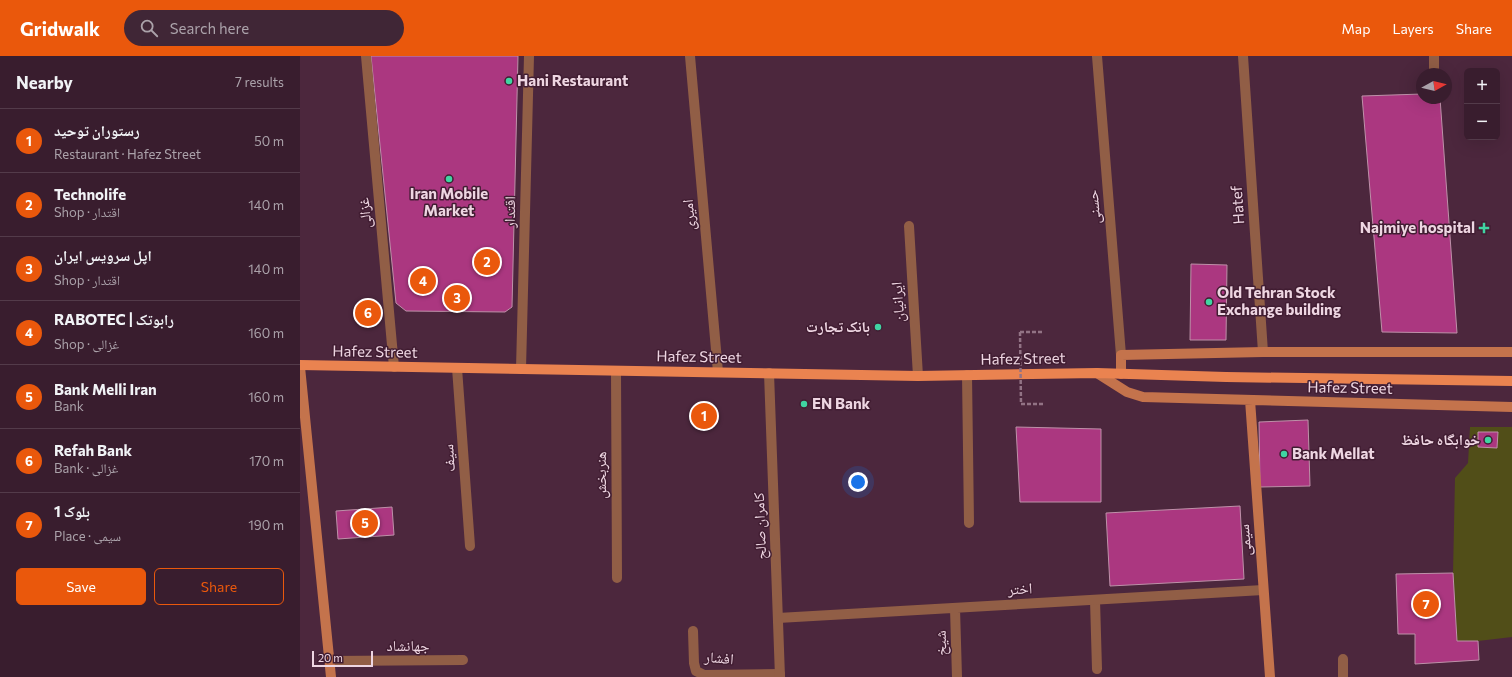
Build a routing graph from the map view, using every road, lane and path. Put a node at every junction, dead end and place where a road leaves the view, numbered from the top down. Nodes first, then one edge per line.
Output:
1 (366, 56) edge
2 (529, 56) edge
3 (690, 56) edge
4 (1097, 56) edge
5 (1243, 56) edge
6 (1434, 56) edge
7 (1434, 68) edge
8 (908, 226) dead end
9 (1044, 332) dead end
10 (1263, 352) junction
11 (1512, 352) edge
12 (1121, 355) junction
13 (300, 366) edge
14 (394, 367) junction
15 (457, 368) junction
16 (521, 369) junction
17 (616, 371) junction
18 (718, 372) junction
19 (769, 373) junction
20 (1097, 373) junction
21 (967, 374) junction
22 (1121, 374) junction
23 (918, 376) junction
24 (1512, 381) edge
25 (1250, 400) junction
26 (1044, 404) dead end
27 (1512, 407) edge
28 (969, 523) dead end
29 (470, 546) dead end
30 (617, 578) dead end
31 (1263, 590) junction
32 (1095, 600) junction
33 (955, 608) junction
34 (778, 618) junction
35 (693, 631) dead end
36 (1342, 659) dead end
37 (463, 660) dead end
38 (330, 661) junction
39 (1097, 669) dead end
40 (780, 676) edge
41 (331, 677) edge
42 (957, 677) edge
43 (1270, 677) edge
44 (1343, 677) edge

1 - 14 street, غزالی
2 - 16 street, اقتدار
3 - 18 street, امیری
4 - 12 street, حسنی
5 - 10 street, Hatef
6 - 7 street
8 - 23 street, ایرانیان
9 - 26 path, bridge
10 - 11 main road
10 - 12 main road
12 - 22 main road
13 - 14 main road, Hafez Street
13 - 38 main road
14 - 15 main road, Hafez Street
15 - 16 main road, Hafez Street
15 - 29 street, سیف
16 - 17 main road, Hafez Street
17 - 18 main road, Hafez Street
17 - 30 street, هنربخش
18 - 19 main road, Hafez Street
19 - 23 main road, Hafez Street
19 - 34 street, کامران صالح
20 - 21 main road, Hafez Street
20 - 22 main road, Hafez Street
20 - 25 main road, Hafez Street
21 - 23 main road, Hafez Street
21 - 28 street
22 - 24 main road, Hafez Street
25 - 27 main road, Hafez Street
25 - 31 main road, سیمی
31 - 32 street, اختر
31 - 43 main road, سیمی
32 - 33 street, اختر
32 - 39 street
33 - 34 street, اختر
33 - 42 street, شیخ
34 - 40 street, کامران صالح
35 - 40 street, افشار
36 - 44 street
37 - 38 street, جهانشاد
38 - 41 main road

